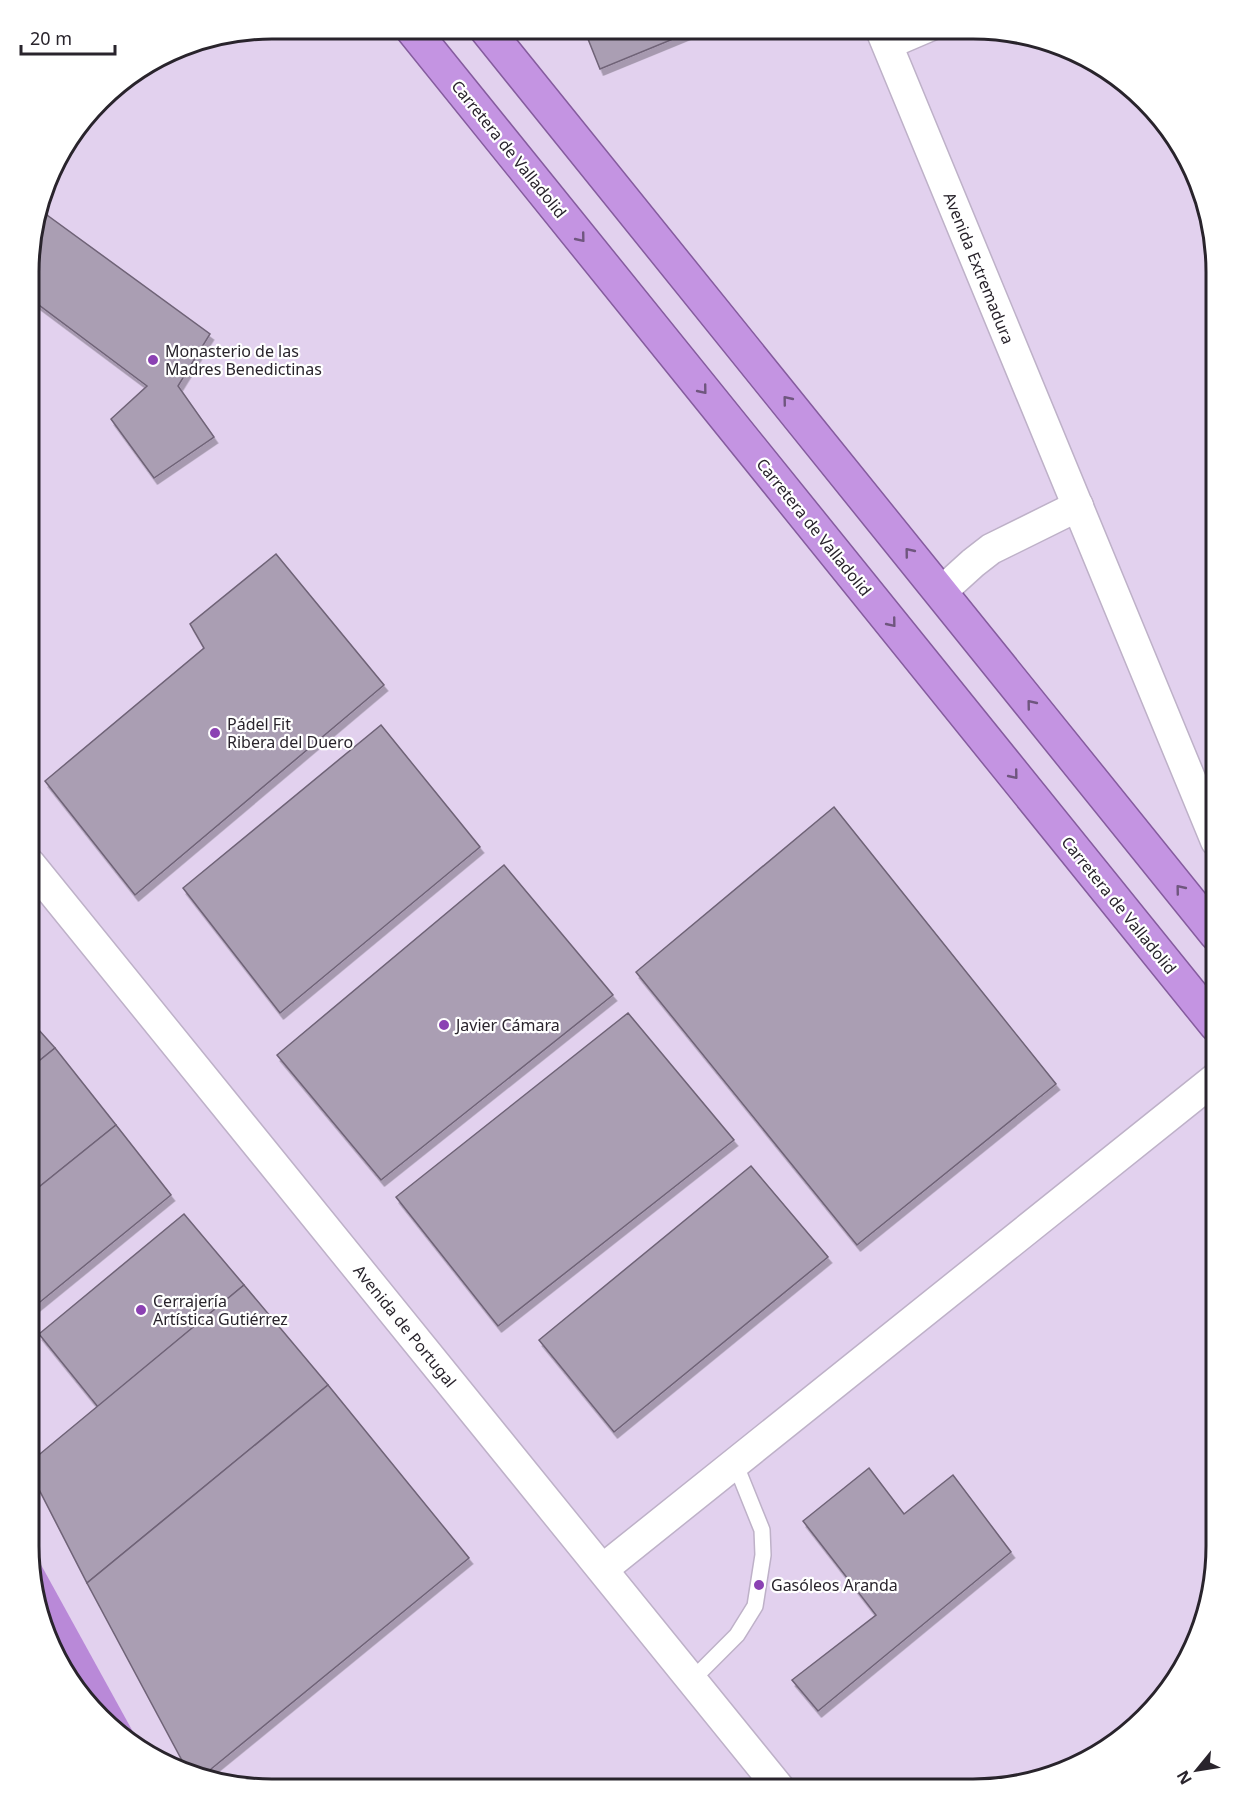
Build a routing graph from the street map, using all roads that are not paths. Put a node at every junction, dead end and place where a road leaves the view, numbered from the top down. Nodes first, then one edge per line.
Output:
1 (420, 39) edge
2 (494, 39) edge
3 (885, 41) edge
4 (1078, 506) junction
5 (941, 592) junction
6 (1206, 817) edge
7 (39, 875) edge
8 (1206, 922) edge
9 (1206, 1013) edge
10 (1206, 1086) edge
11 (735, 1463) junction
12 (603, 1569) junction
13 (692, 1680) junction
14 (772, 1779) edge

1 -> 9 highway, Carretera de Valladolid
5 -> 2 highway
3 - 4 street, Avenida Extremadura
4 - 5 street
4 - 6 street, Avenida Extremadura
8 -> 5 highway
7 - 12 street, Avenida de Portugal
10 - 11 street
11 - 12 street
11 - 13 lane
12 - 13 street, Avenida de Portugal
13 - 14 street, Avenida de Portugal

